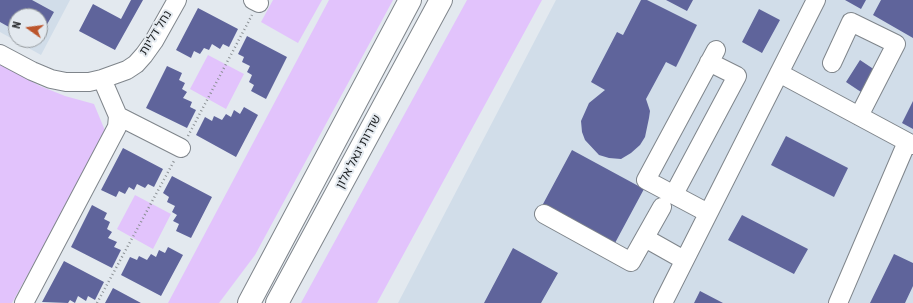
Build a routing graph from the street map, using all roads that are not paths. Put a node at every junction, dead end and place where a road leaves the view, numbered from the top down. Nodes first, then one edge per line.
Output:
1 (177, 0) edge
2 (410, 0) edge
3 (440, 0) edge
4 (816, 0) edge
5 (0, 54) edge
6 (832, 63) dead end
7 (779, 73) junction
8 (102, 79) junction
9 (118, 116) junction
10 (859, 116) junction
11 (910, 143) edge
12 (181, 148) dead end
13 (668, 201) junction
14 (708, 213) junction
15 (544, 214) dead end
16 (645, 238) junction
17 (684, 260) junction
18 (24, 303) edge
19 (249, 303) edge
20 (277, 303) edge
21 (662, 303) edge
22 (838, 303) edge

1 - 8 street, נחל דליות
2 - 19 highway
3 - 20 highway, שדרות יגאל אלון
4 - 7 street
5 - 8 street, נחל דליות
6 - 10 street
7 - 10 street
7 - 14 street
8 - 9 street
9 - 12 street
9 - 18 street
10 - 11 street
11 - 22 street
13 - 13 street
13 - 14 street
13 - 16 street
14 - 17 street
15 - 16 street
16 - 17 street
17 - 21 street

